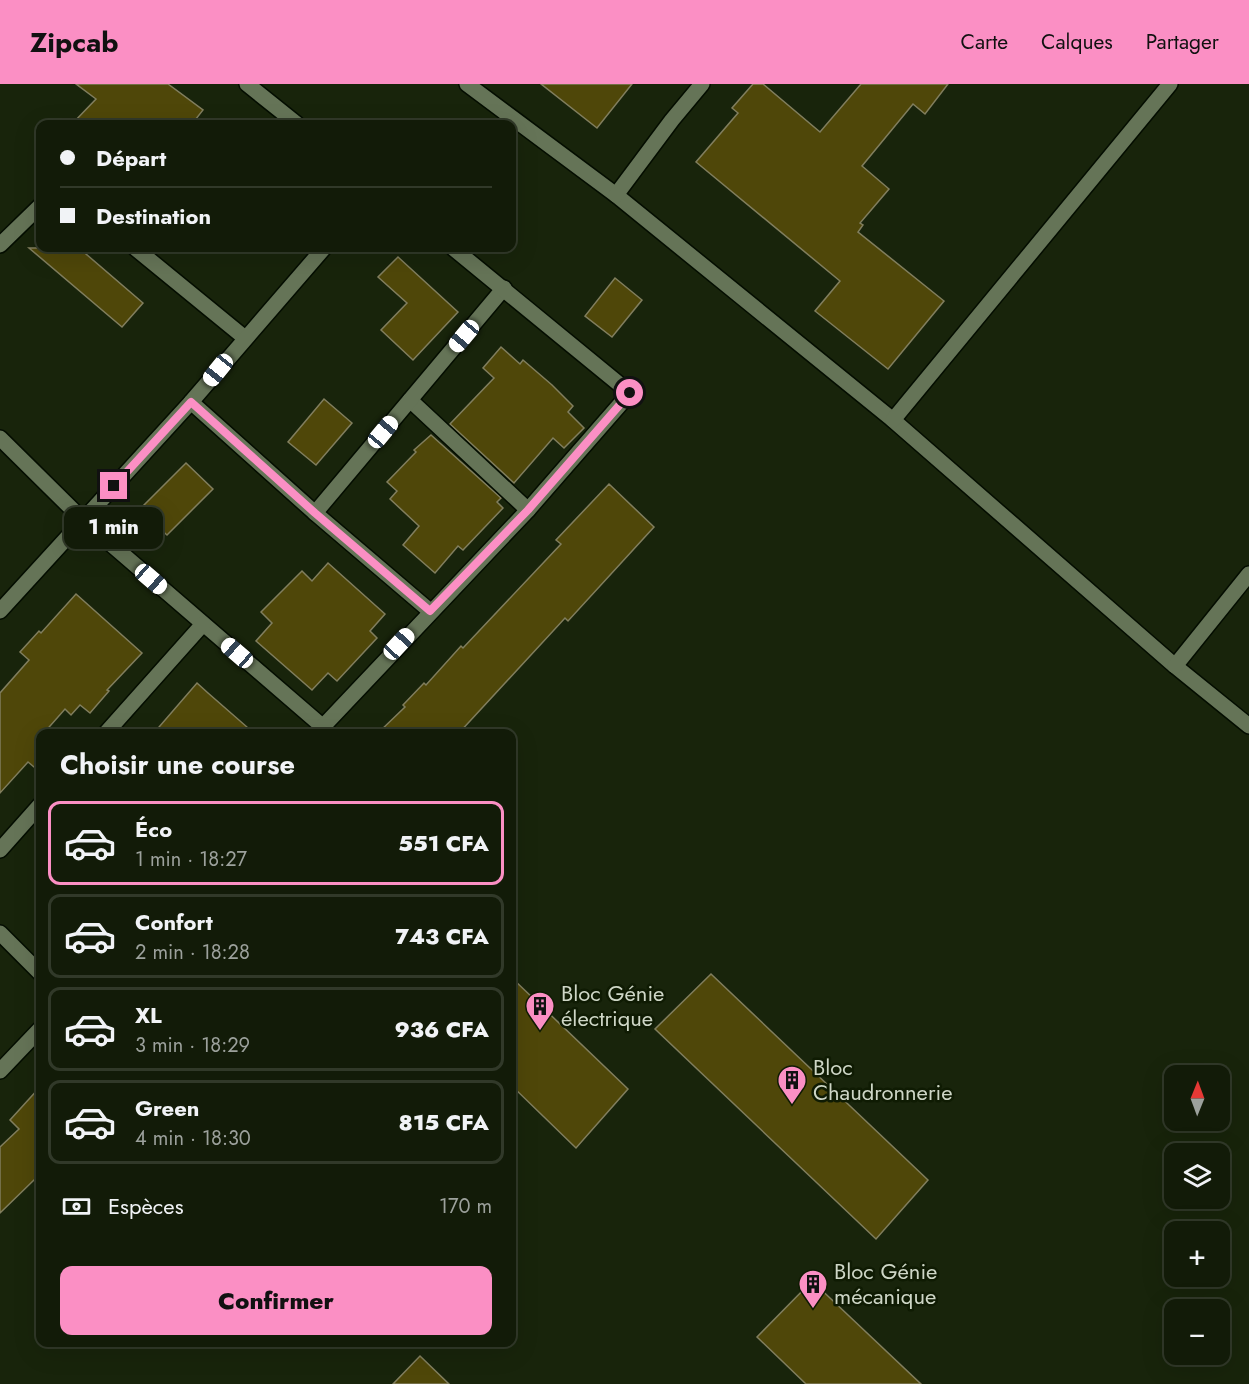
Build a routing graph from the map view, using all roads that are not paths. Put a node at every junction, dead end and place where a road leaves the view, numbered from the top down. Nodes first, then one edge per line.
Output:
1 (247, 84) edge
2 (467, 84) edge
3 (702, 84) edge
4 (1170, 84) edge
5 (292, 120) edge
6 (515, 120) edge
7 (516, 121) edge
8 (616, 195) junction
9 (36, 210) edge
10 (0, 245) edge
11 (140, 252) edge
12 (320, 252) edge
13 (458, 252) edge
14 (504, 288) junction
15 (245, 338) junction
16 (411, 400) junction
17 (191, 402) junction
18 (893, 420) junction
19 (0, 438) edge
20 (528, 510) junction
21 (315, 513) junction
22 (82, 520) junction
23 (1249, 574) edge
24 (0, 611) edge
25 (430, 611) junction
26 (203, 624) junction
27 (1174, 666) junction
28 (1249, 726) edge
29 (109, 729) edge
30 (318, 729) edge
31 (320, 729) edge
32 (36, 810) edge
33 (0, 850) edge
34 (0, 933) edge
35 (36, 969) edge
36 (36, 1033) edge
37 (0, 1071) edge

1 - 5 street
2 - 6 street
3 - 8 street
4 - 18 street
7 - 8 street
8 - 18 street
9 - 10 street
11 - 15 street
12 - 15 street
13 - 14 street
14 - 16 street
14 - 20 street
15 - 17 street
16 - 20 street
16 - 21 street
17 - 21 street
17 - 22 street
18 - 27 street
19 - 22 street
20 - 25 street
21 - 25 street
22 - 24 street
22 - 26 street
23 - 27 street
25 - 31 street
26 - 29 street
26 - 30 street
27 - 28 street
32 - 33 street
34 - 35 street
36 - 37 street

